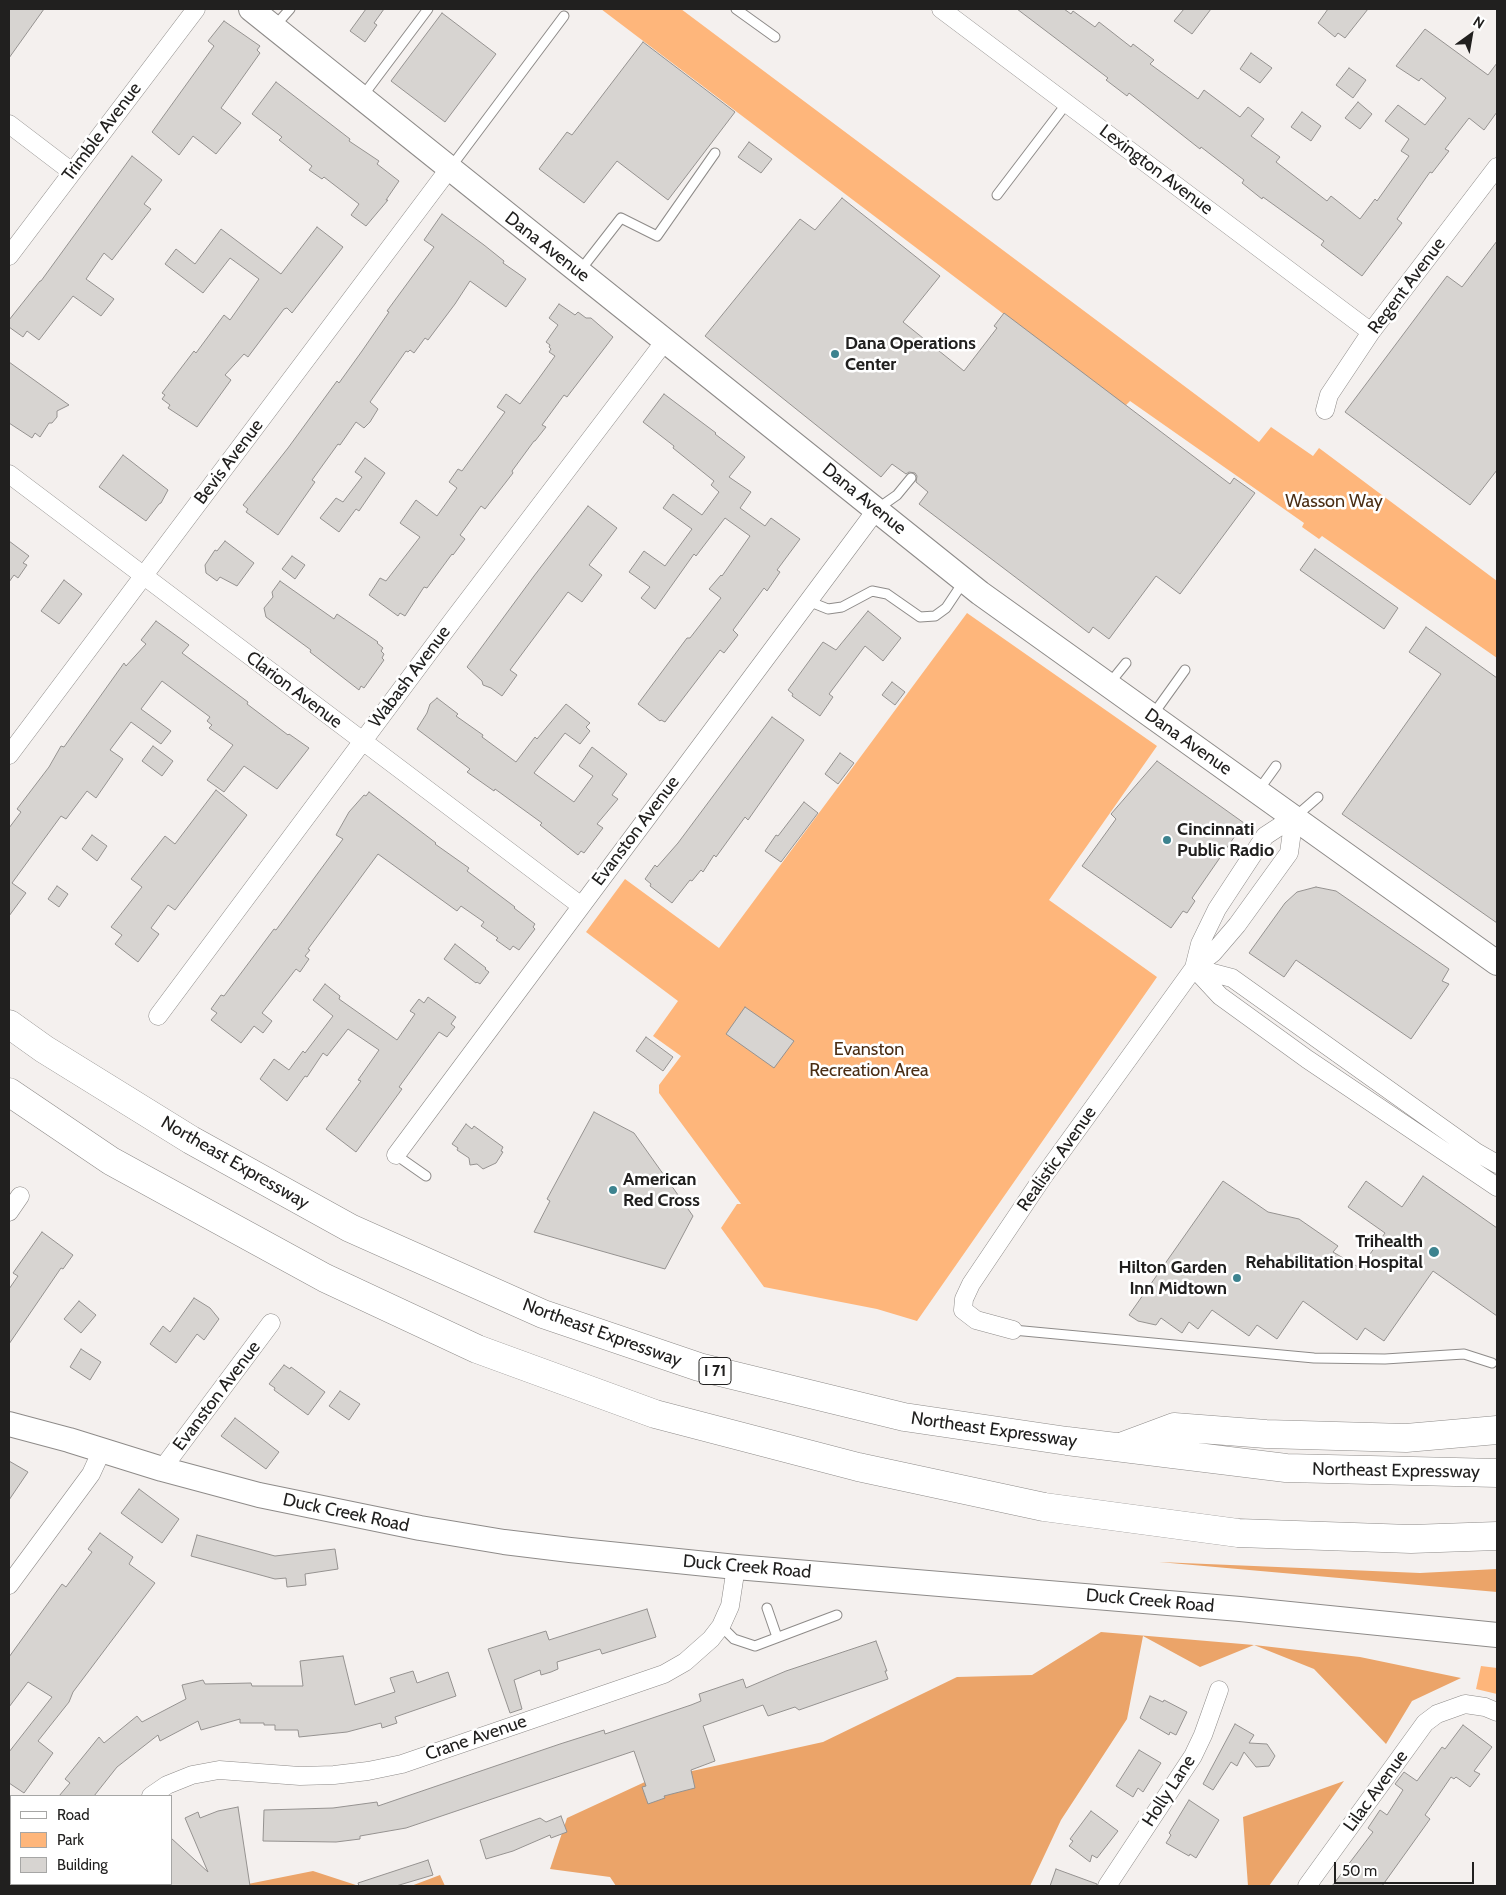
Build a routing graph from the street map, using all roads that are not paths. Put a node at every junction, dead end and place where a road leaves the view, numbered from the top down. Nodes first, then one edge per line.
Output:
1 (196, 9) edge
2 (251, 9) edge
3 (290, 9) edge
4 (428, 9) edge
5 (736, 9) edge
6 (941, 9) edge
7 (564, 16) dead end
8 (274, 28) junction
9 (775, 38) dead end
10 (361, 98) junction
11 (1067, 103) junction
12 (9, 124) edge
13 (715, 153) dead end
14 (1497, 167) edge
15 (449, 169) junction
16 (72, 172) junction
17 (997, 195) dead end
18 (9, 256) edge
19 (579, 272) junction
20 (1372, 332) junction
21 (665, 341) junction
22 (1324, 410) dead end
23 (9, 474) edge
24 (911, 478) dead end
25 (877, 509) junction
26 (143, 575) junction
27 (964, 581) junction
28 (808, 602) junction
29 (1126, 663) dead end
30 (1185, 670) dead end
31 (1108, 686) junction
32 (1151, 716) junction
33 (363, 742) junction
34 (9, 755) edge
35 (1276, 766) dead end
36 (1258, 792) junction
37 (1318, 798) dead end
38 (1294, 817) junction
39 (580, 905) junction
40 (1497, 963) edge
41 (1194, 968) junction
42 (158, 1016) dead end
43 (9, 1024) edge
44 (9, 1092) edge
45 (396, 1155) joint
46 (1497, 1164) edge
47 (426, 1176) dead end
48 (1497, 1187) edge
49 (20, 1196) dead end
50 (9, 1212) edge
51 (271, 1323) dead end
52 (1013, 1330) joint
53 (1492, 1364) dead end
54 (9, 1424) edge
55 (1497, 1430) edge
56 (1119, 1448) junction
57 (102, 1450) junction
58 (162, 1469) junction
59 (1497, 1473) edge
60 (1497, 1536) edge
61 (736, 1566) junction
62 (9, 1585) edge
63 (767, 1608) dead end
64 (838, 1616) dead end
65 (721, 1626) junction
66 (1497, 1635) edge
67 (777, 1637) junction
68 (1219, 1690) dead end
69 (1497, 1712) edge
70 (153, 1795) edge
71 (1107, 1886) edge
72 (1307, 1886) edge

1 - 16 street, Trimble Avenue
2 - 8 street, Dana Avenue
3 - 8 lane
4 - 10 lane
5 - 9 lane
6 - 11 street, Lexington Avenue
7 - 15 lane
8 - 10 street, Dana Avenue
10 - 15 street, Dana Avenue
11 - 17 lane
11 - 20 street, Lexington Avenue
12 - 16 street
13 - 19 lane
14 - 20 street, Regent Avenue
15 - 19 street, Dana Avenue
15 - 26 street, Bevis Avenue
16 - 18 street, Trimble Avenue
19 - 21 street, Dana Avenue
20 - 22 street, Regent Avenue
21 - 25 street, Dana Avenue
21 - 33 street, Wabash Avenue
23 - 26 street, Clarion Avenue
24 - 25 lane
25 - 27 street, Dana Avenue
25 - 28 street, Evanston Avenue
26 - 33 street, Clarion Avenue
26 - 34 street, Bevis Avenue
27 - 28 lane
27 - 31 street, Dana Avenue
28 - 39 street, Evanston Avenue
29 - 31 lane
30 - 32 lane
31 - 32 street, Dana Avenue
32 - 36 street, Dana Avenue
33 - 39 street, Clarion Avenue
33 - 42 street, Wabash Avenue
35 - 36 lane
36 - 38 street, Dana Avenue
37 - 38 lane
38 - 40 street, Dana Avenue
38 - 41 street, Realistic Avenue
38 - 41 street, Realistic Avenue
39 - 45 street, Evanston Avenue
41 - 46 street
41 - 48 street
41 - 52 street, Realistic Avenue
43 - 56 highway, Northeast Expressway / I 71
44 - 60 highway
45 - 47 lane
49 - 50 street
51 - 58 street, Evanston Avenue
52 - 53 lane
54 - 57 street, Duck Creek Road
55 - 56 highway
56 - 59 highway, Northeast Expressway / I 71
57 - 58 street, Duck Creek Road
57 - 62 street
58 - 61 street, Duck Creek Road
61 - 65 street, Crane Avenue
61 - 66 street, Duck Creek Road
63 - 67 lane
64 - 67 lane
65 - 67 lane
65 - 70 street, Crane Avenue
68 - 71 street, Holly Lane
69 - 72 street, Lilac Avenue

